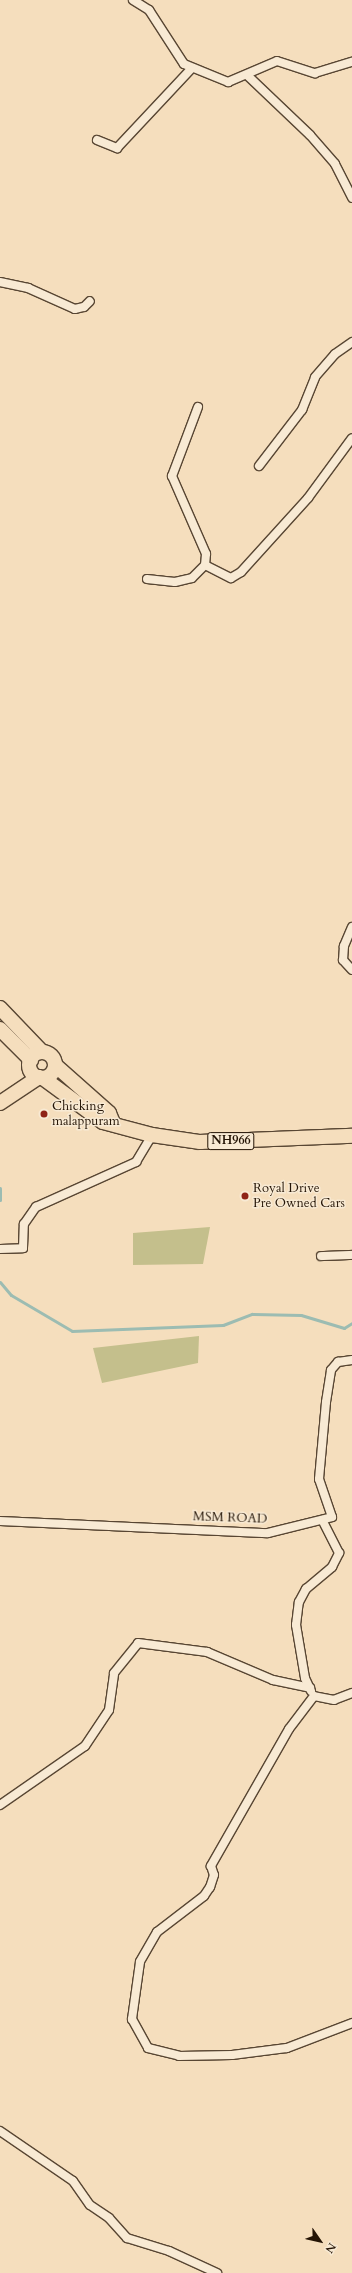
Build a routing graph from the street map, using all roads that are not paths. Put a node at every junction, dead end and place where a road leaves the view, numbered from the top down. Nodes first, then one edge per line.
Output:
1 (133, 0) edge
2 (352, 62) edge
3 (191, 69) junction
4 (247, 75) junction
5 (97, 140) dead end
6 (352, 198) edge
7 (0, 282) edge
8 (90, 301) dead end
9 (352, 342) edge
10 (198, 407) dead end
11 (352, 438) edge
12 (259, 466) dead end
13 (205, 565) junction
14 (147, 579) dead end
15 (352, 927) edge
16 (352, 970) edge
17 (0, 1008) edge
18 (0, 1029) edge
19 (34, 1059) junction
20 (55, 1065) junction
21 (41, 1078) junction
22 (1, 1102) edge
23 (113, 1123) junction
24 (152, 1135) junction
25 (352, 1136) edge
26 (0, 1249) edge
27 (352, 1255) edge
28 (321, 1256) dead end
29 (352, 1360) edge
30 (322, 1520) junction
31 (0, 1521) edge
32 (312, 1692) junction
33 (352, 1693) edge
34 (0, 1805) edge
35 (352, 2024) edge
36 (0, 2131) edge
37 (217, 2273) edge

1 - 3 street
2 - 4 street
3 - 4 street
3 - 5 street
4 - 6 street
7 - 8 street
9 - 12 street
10 - 13 street
11 - 13 street
13 - 14 street
15 - 16 street
17 - 19 highway
18 - 19 highway
19 - 20 highway
19 - 21 highway, NH966
19 - 22 highway
20 - 21 highway
20 - 23 highway
21 - 22 highway
21 - 23 highway, NH966
23 - 24 highway, NH966
24 - 25 highway, NH966
24 - 26 street
27 - 28 street
29 - 30 street
30 - 31 street, MSM ROAD
30 - 32 street
32 - 33 street
32 - 34 street
32 - 35 street
36 - 37 street

